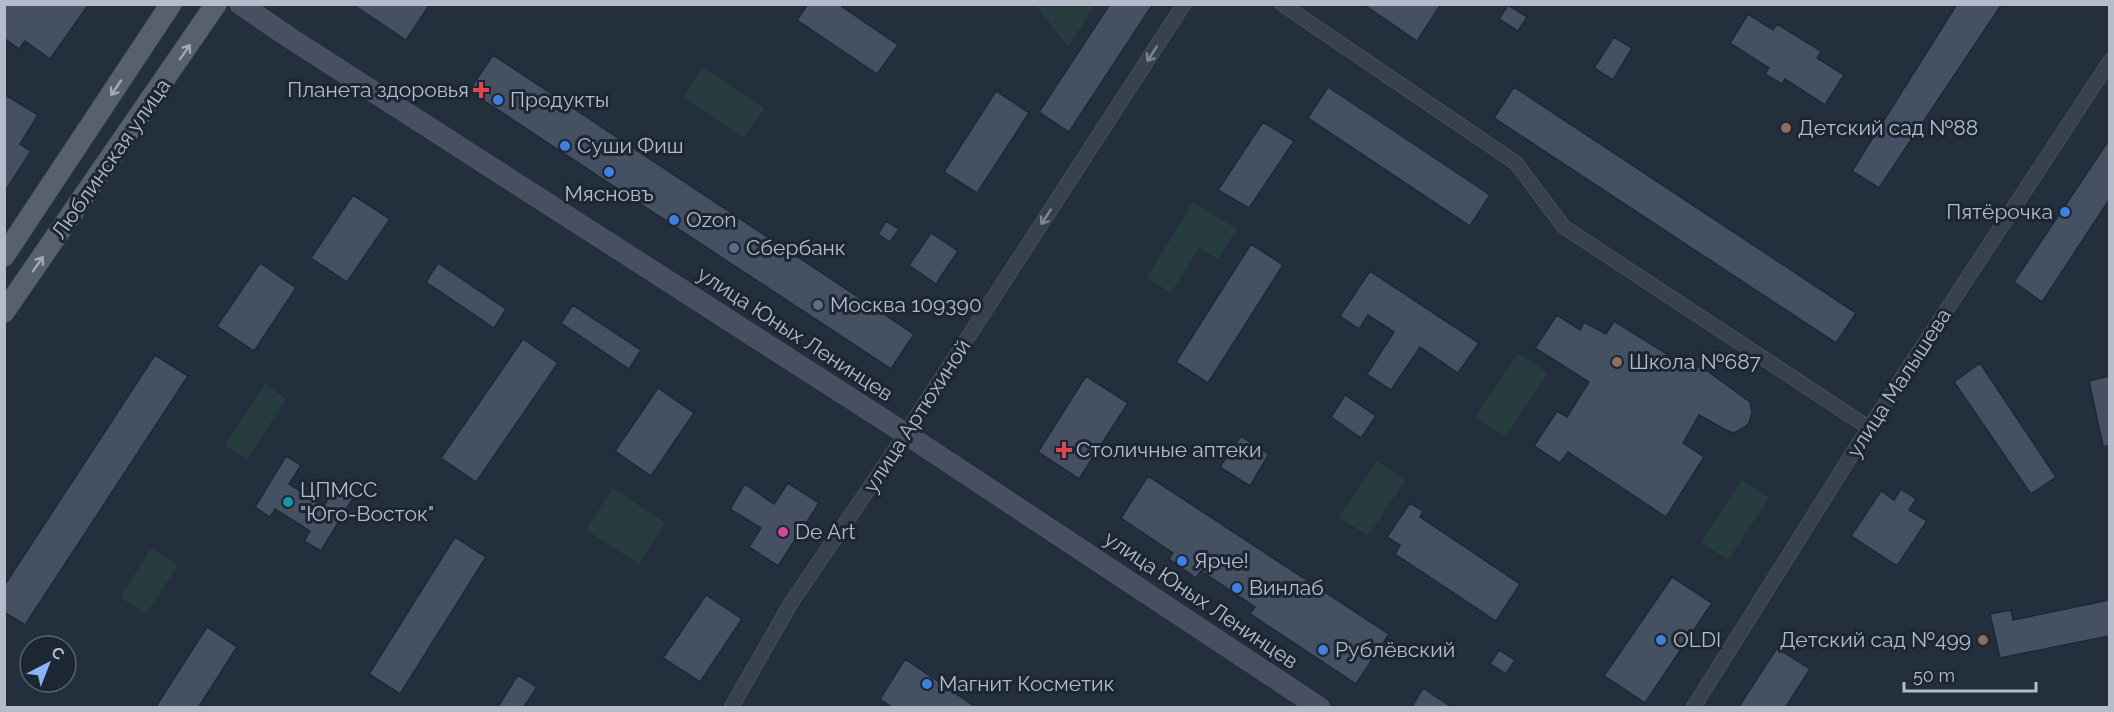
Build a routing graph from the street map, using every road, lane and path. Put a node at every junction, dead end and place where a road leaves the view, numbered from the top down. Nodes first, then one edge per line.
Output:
1 (171, 4) edge
2 (216, 4) edge
3 (240, 4) edge
4 (1184, 4) edge
5 (1282, 4) edge
6 (265, 11) edge
7 (2109, 61) edge
8 (4, 256) edge
9 (4, 312) edge
10 (1869, 428) junction
11 (906, 434) junction
12 (731, 708) edge
13 (1320, 708) edge
14 (1693, 708) edge

1 -> 8 main road, Люблинская улица
9 -> 2 main road, Люблинская улица
3 - 6 main road, улица Юных Ленинцев
4 -> 11 street, улица Артюхиной
5 - 10 street
6 - 11 main road, улица Юных Ленинцев
7 - 10 street, улица Малышева
10 - 14 street, улица Малышева
11 - 12 street, улица Артюхиной
11 - 13 main road, улица Юных Ленинцев

